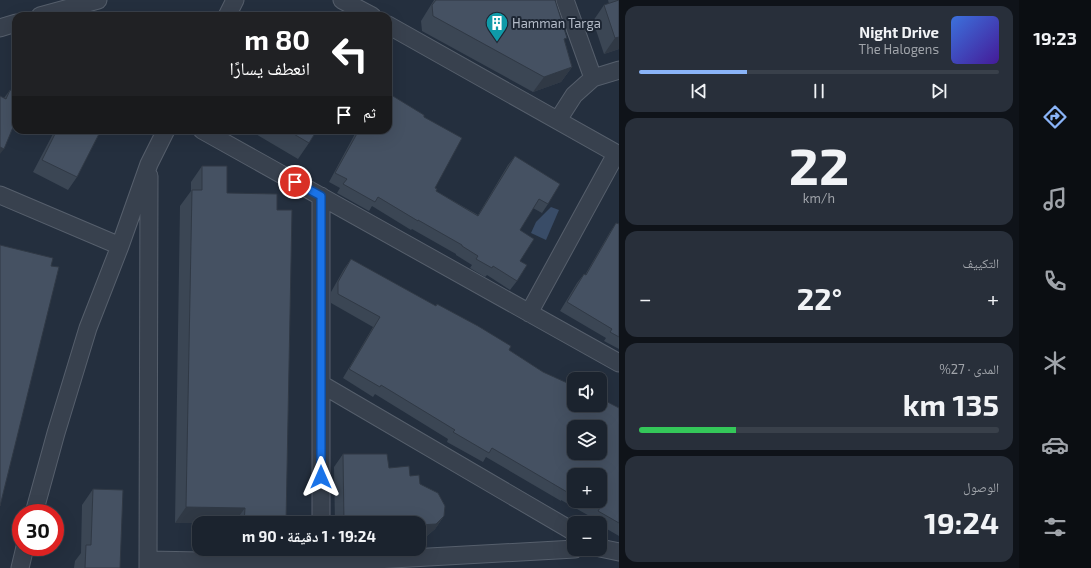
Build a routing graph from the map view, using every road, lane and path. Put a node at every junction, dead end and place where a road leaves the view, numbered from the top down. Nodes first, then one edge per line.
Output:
1 (98, 0) edge
2 (235, 0) edge
3 (342, 0) edge
4 (565, 0) edge
5 (54, 12) edge
6 (229, 12) edge
7 (364, 12) edge
8 (12, 24) edge
9 (392, 27) edge
10 (0, 28) edge
11 (619, 70) edge
12 (593, 78) junction
13 (558, 120) junction
14 (164, 134) edge
15 (209, 134) edge
16 (618, 155) edge
17 (149, 164) junction
18 (0, 196) edge
19 (321, 196) junction
20 (120, 246) junction
21 (529, 313) junction
22 (619, 363) edge
23 (321, 384) junction
24 (36, 504) edge
25 (320, 516) edge
26 (567, 528) edge
27 (567, 549) edge
28 (607, 549) edge
29 (619, 552) edge
30 (426, 553) edge
31 (23, 556) edge
32 (320, 556) edge
33 (148, 564) edge
34 (20, 568) edge

1 - 5 street
2 - 6 street
3 - 7 street
4 - 12 street
8 - 10 street
9 - 13 street
11 - 12 street
12 - 13 street
13 - 16 street
14 - 17 street
15 - 19 street
16 - 21 street
17 - 20 street
17 - 33 street
18 - 20 street
19 - 21 street
19 - 23 street
20 - 24 street
21 - 22 street
23 - 25 street
23 - 26 street
27 - 30 street
28 - 29 street
31 - 34 street
32 - 33 street

